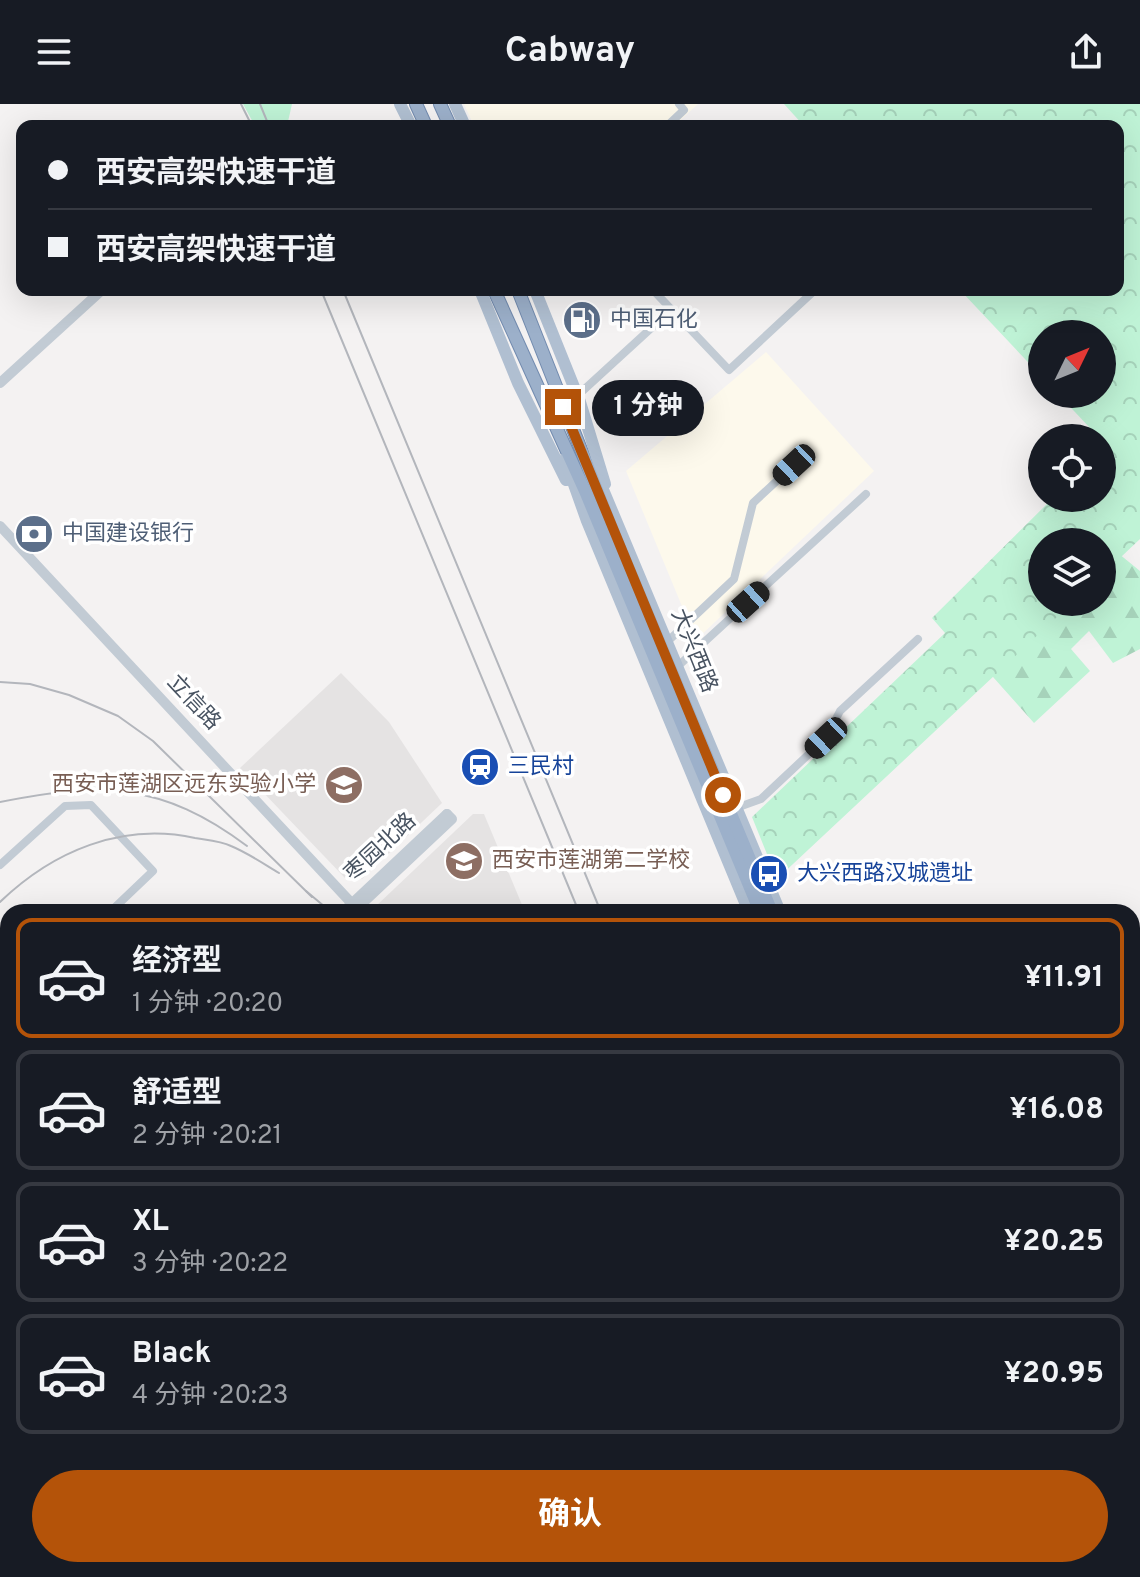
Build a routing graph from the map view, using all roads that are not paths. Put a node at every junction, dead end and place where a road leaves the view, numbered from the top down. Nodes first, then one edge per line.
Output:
1 (679, 104) edge
2 (673, 120) edge
3 (95, 296) edge
4 (482, 296) edge
5 (497, 296) edge
6 (520, 296) edge
7 (537, 296) edge
8 (658, 296) edge
9 (809, 296) edge
10 (671, 310) junction
11 (0, 383) edge
12 (577, 396) junction
13 (563, 407) junction
14 (550, 414) junction
15 (794, 465) dead end
16 (866, 494) dead end
17 (614, 514) junction
18 (587, 521) junction
19 (0, 526) edge
20 (609, 536) junction
21 (918, 639) dead end
22 (667, 642) junction
23 (677, 667) junction
24 (736, 808) junction
25 (0, 865) edge
26 (118, 904) edge
27 (350, 904) edge
28 (358, 904) edge
29 (358, 904) edge
30 (746, 904) edge
31 (757, 904) edge
32 (769, 904) edge
33 (777, 904) edge

1 - 2 street
3 - 11 street
4 - 18 main road
5 - 14 highway
6 - 13 highway
7 - 12 main road
8 - 10 street
9 - 10 street
10 - 12 street
12 - 17 main road
13 - 17 main road, 大兴西路
13 - 20 highway
14 - 18 main road
14 - 20 highway
15 - 22 street
16 - 23 street
17 - 22 main road, 大兴西路
18 - 30 main road
19 - 27 street, 立信路
20 - 31 highway
20 - 32 highway
21 - 24 street
22 - 23 main road, 大兴西路
23 - 24 main road, 大兴西路
24 - 33 main road, 大兴西路
25 - 26 street
28 - 29 street, 枣园北路

